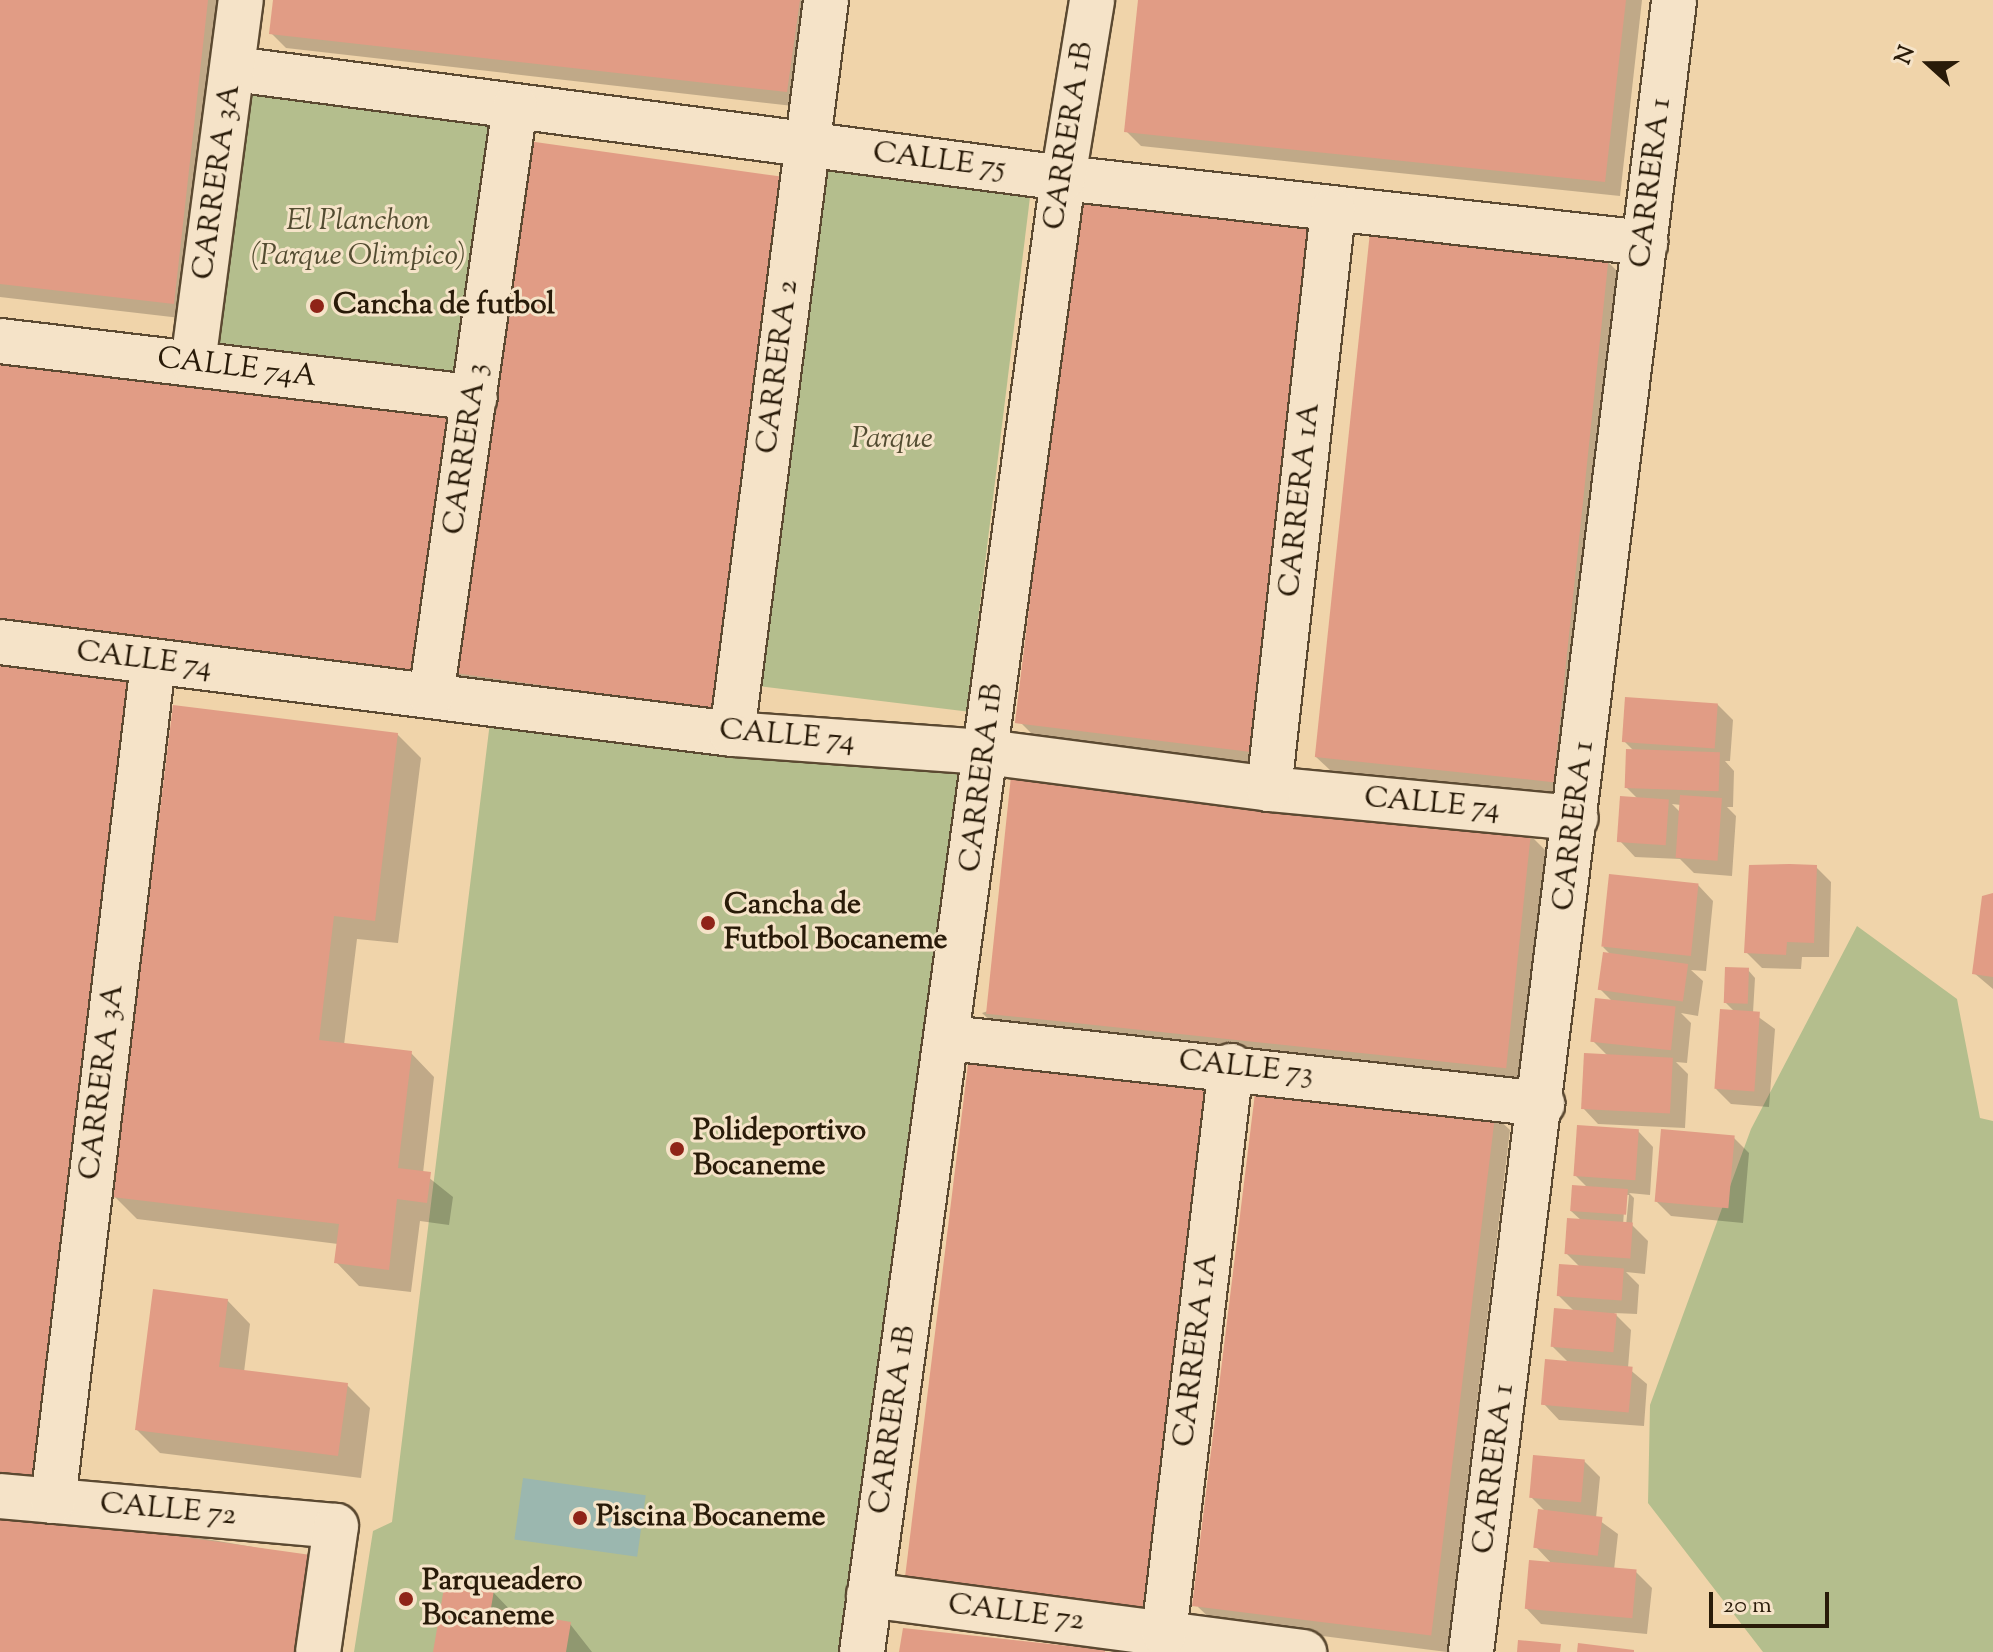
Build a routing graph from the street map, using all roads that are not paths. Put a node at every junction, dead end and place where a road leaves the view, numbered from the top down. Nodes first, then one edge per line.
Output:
1 (241, 0) edge
2 (826, 0) edge
3 (1092, 0) edge
4 (1674, 0) edge
5 (234, 69) junction
6 (515, 106) junction
7 (807, 145) junction
8 (1063, 178) junction
9 (1333, 211) junction
10 (1645, 243) junction
11 (0, 341) edge
12 (193, 363) junction
13 (475, 398) junction
14 (0, 642) edge
15 (153, 663) junction
16 (431, 696) junction
17 (732, 734) junction
18 (986, 752) junction
19 (1269, 789) junction
20 (1576, 818) junction
21 (949, 1038) junction
22 (1231, 1066) junction
23 (1542, 1104) junction
24 (0, 1496) edge
25 (53, 1501) junction
26 (869, 1595) junction
27 (1164, 1633) junction
28 (318, 1652) edge
29 (862, 1652) edge
30 (1304, 1652) edge
31 (1471, 1652) edge

1 - 5 street, CARRERA 3A
2 - 7 street, CARRERA 2
3 - 8 street, CARRERA 1B
4 - 10 street, CARRERA 1
5 - 6 street, CALLE 75
5 - 12 street, CARRERA 3A
6 - 7 street, CALLE 75
6 - 13 street, CARRERA 3
7 - 8 street, CALLE 75
7 - 17 street, CARRERA 2
8 - 9 street, CALLE 75
8 - 18 street, CARRERA 1B
9 - 10 street, CALLE 75
9 - 19 street, CARRERA 1A
10 - 20 street, CARRERA 1
11 - 12 street, CALLE 74A
12 - 13 street, CALLE 74A
13 - 16 street, CARRERA 3
14 - 15 street, CALLE 74
15 - 16 street, CALLE 74
15 - 25 street, CARRERA 3A
16 - 17 street, CALLE 74
17 - 18 street, CALLE 74
18 - 19 street, CALLE 74
18 - 21 street, CARRERA 1B
19 - 20 street, CALLE 74
20 - 23 street, CARRERA 1
21 - 22 street, CALLE 73
21 - 26 street, CARRERA 1B
22 - 23 street, CALLE 73
22 - 27 street, CARRERA 1A
23 - 31 street, CARRERA 1
24 - 25 street, CALLE 72
25 - 28 street, CALLE 72
26 - 27 street, CALLE 72
26 - 29 street, CARRERA 1B
27 - 30 street, CALLE 72

